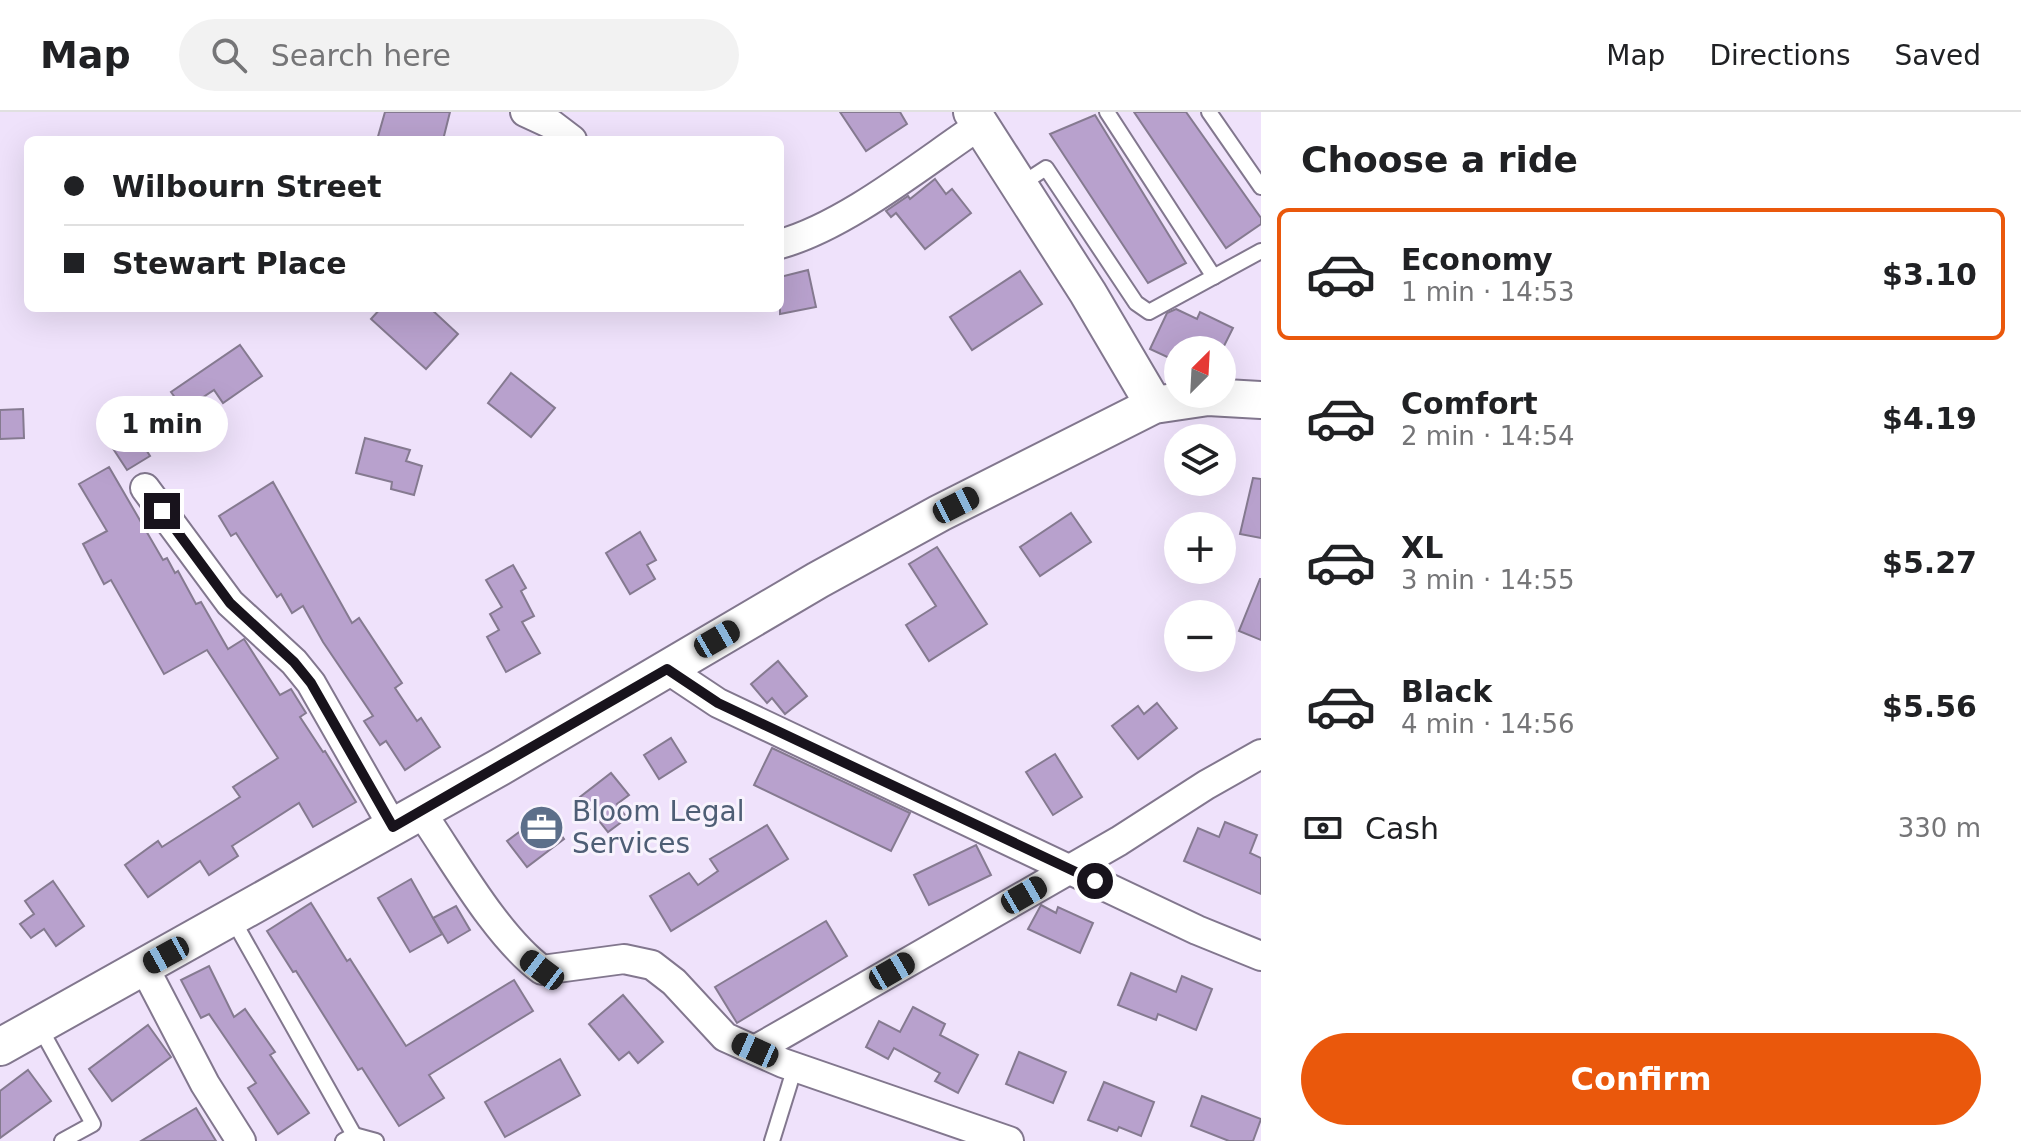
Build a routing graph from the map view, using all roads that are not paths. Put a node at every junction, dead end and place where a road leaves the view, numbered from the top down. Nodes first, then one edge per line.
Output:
1 (525, 112) edge
2 (1107, 112) edge
3 (1209, 112) edge
4 (976, 118) edge
5 (567, 136) edge
6 (1020, 185) junction
7 (1261, 187) edge
8 (784, 243) edge
9 (1261, 251) edge
10 (1214, 277) junction
11 (1261, 400) edge
12 (1154, 405) junction
13 (145, 488) dead end
14 (667, 669) junction
15 (1261, 754) edge
16 (407, 820) junction
17 (1070, 869) junction
18 (232, 918) junction
19 (1261, 956) edge
20 (144, 967) junction
21 (38, 1024) junction
22 (0, 1047) edge
23 (755, 1050) junction
24 (795, 1067) junction
25 (349, 1138) edge
26 (62, 1141) edge
27 (241, 1141) edge
28 (376, 1141) edge
29 (772, 1141) edge
30 (1009, 1141) edge

1 - 5 street
2 - 10 lane
3 - 7 lane
4 - 6 street
4 - 8 street
6 - 10 lane
6 - 12 street
9 - 10 lane
11 - 12 street
12 - 14 street
13 - 16 street
14 - 16 street
14 - 17 street
15 - 17 street
16 - 18 street
16 - 23 street
17 - 19 street
17 - 23 street
18 - 20 street
18 - 25 lane
20 - 21 street
20 - 27 street
21 - 22 street
21 - 26 lane
23 - 24 street
24 - 29 lane
24 - 30 street
25 - 28 lane

